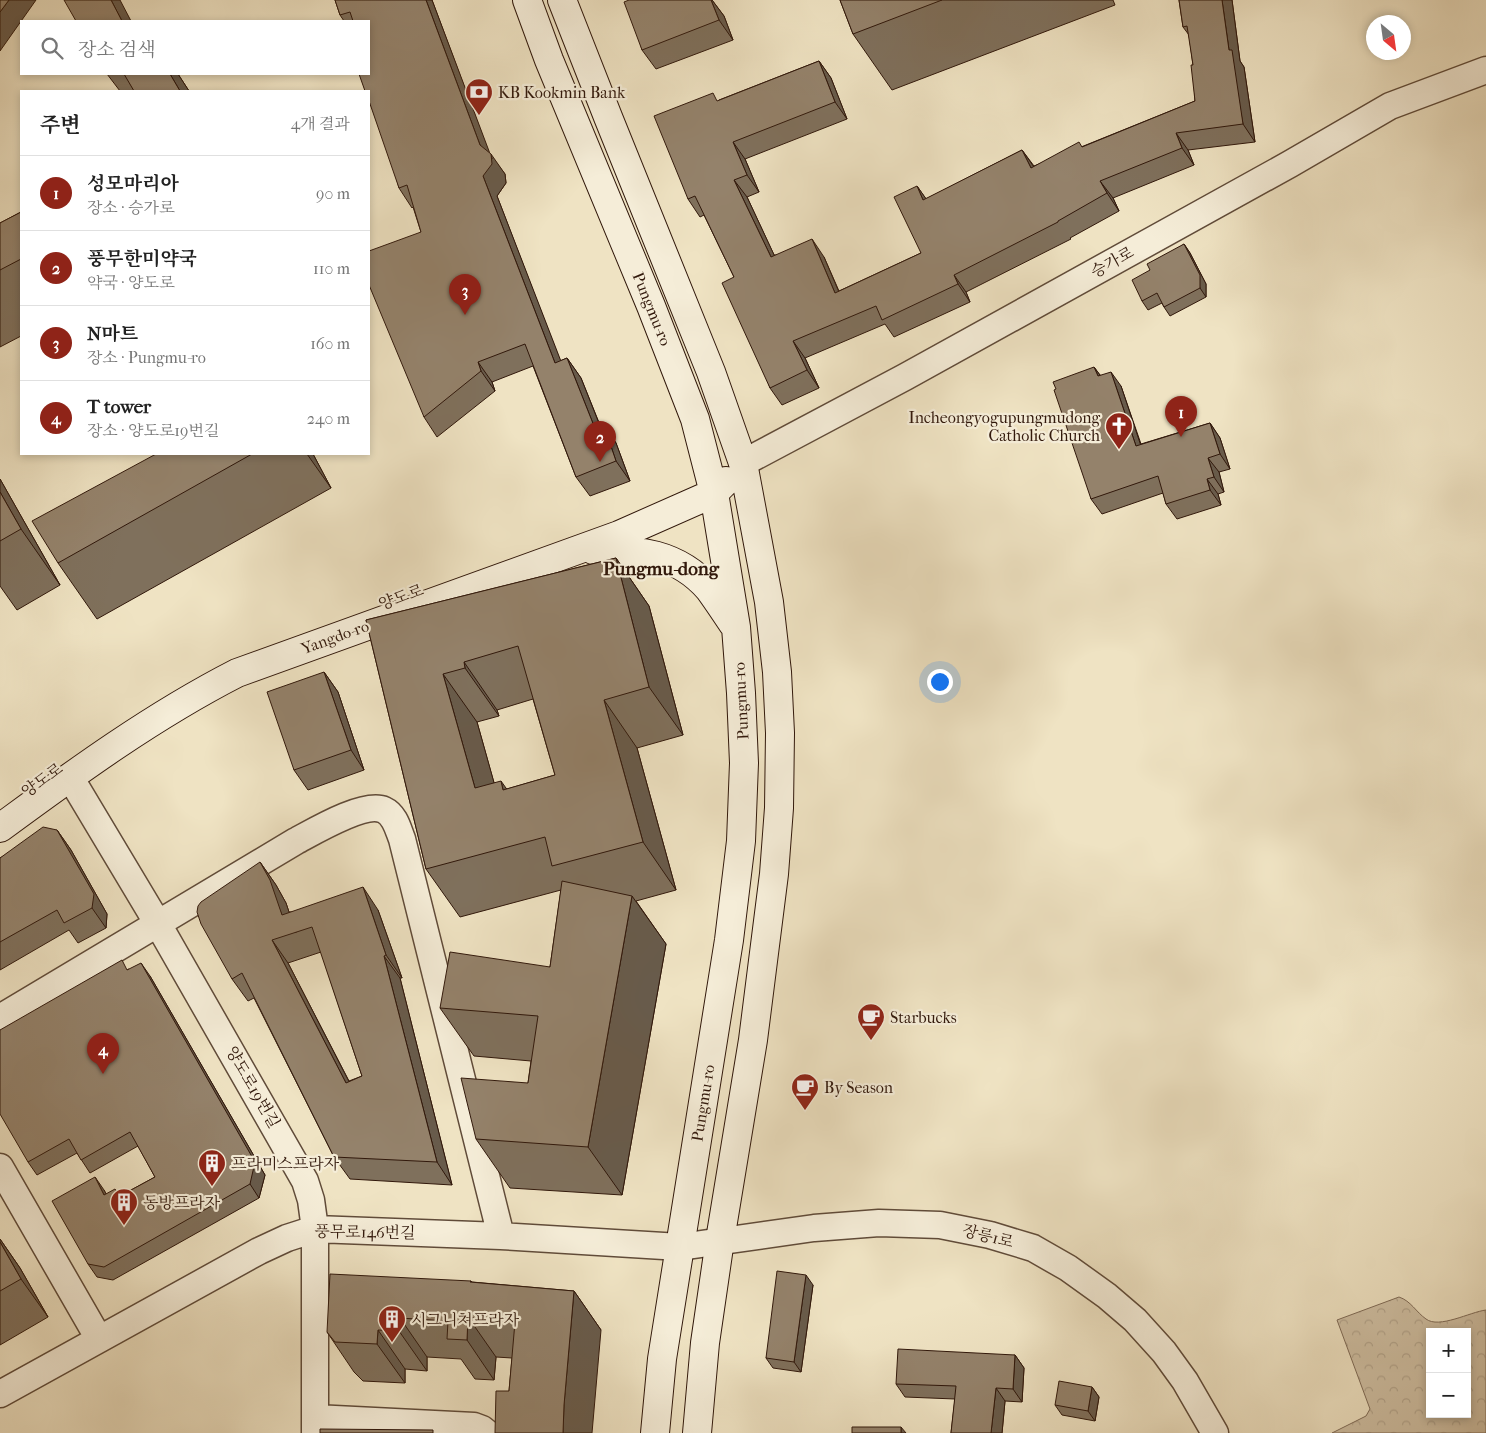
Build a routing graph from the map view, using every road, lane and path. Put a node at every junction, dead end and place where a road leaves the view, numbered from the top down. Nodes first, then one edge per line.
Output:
1 (527, 0) edge
2 (562, 0) edge
3 (1486, 70) edge
4 (743, 463) junction
5 (713, 484) junction
6 (576, 550) junction
7 (736, 627) junction
8 (70, 777) junction
9 (0, 811) edge
10 (0, 828) edge
11 (158, 924) junction
12 (0, 1018) edge
13 (0, 1167) edge
14 (315, 1229) junction
15 (502, 1236) junction
16 (720, 1240) junction
17 (680, 1247) junction
18 (98, 1339) junction
19 (0, 1394) edge
20 (315, 1425) edge
21 (487, 1433) edge
22 (655, 1433) edge
23 (697, 1433) edge
24 (1215, 1433) edge

1 - 5 street, Pungmu-ro
2 - 4 street, Pungmu-ro
3 - 4 street, 승가로
4 - 5 street, 양도로
4 - 16 street, Pungmu-ro
5 - 6 street, Yangdo-ro
5 - 7 street, Pungmu-ro
5 - 9 street, 양도로
6 - 7 street
6 - 8 street, Yangdo-ro
7 - 17 street, Pungmu-ro
8 - 10 street, Yangdo-ro
8 - 11 street, 양도로19번길
11 - 12 street
11 - 14 street, 양도로19번길
11 - 15 street
13 - 18 street
14 - 15 street, 풍무로146번길
14 - 18 street, 풍무로146번길
14 - 20 street, 양도로19번길
15 - 17 street, 풍무로146번길
16 - 17 street, 장릉1로
16 - 23 street, Pungmu-ro
16 - 24 street, 장릉1로
17 - 22 street, Pungmu-ro
18 - 19 street, 풍무로146번길
20 - 21 street

